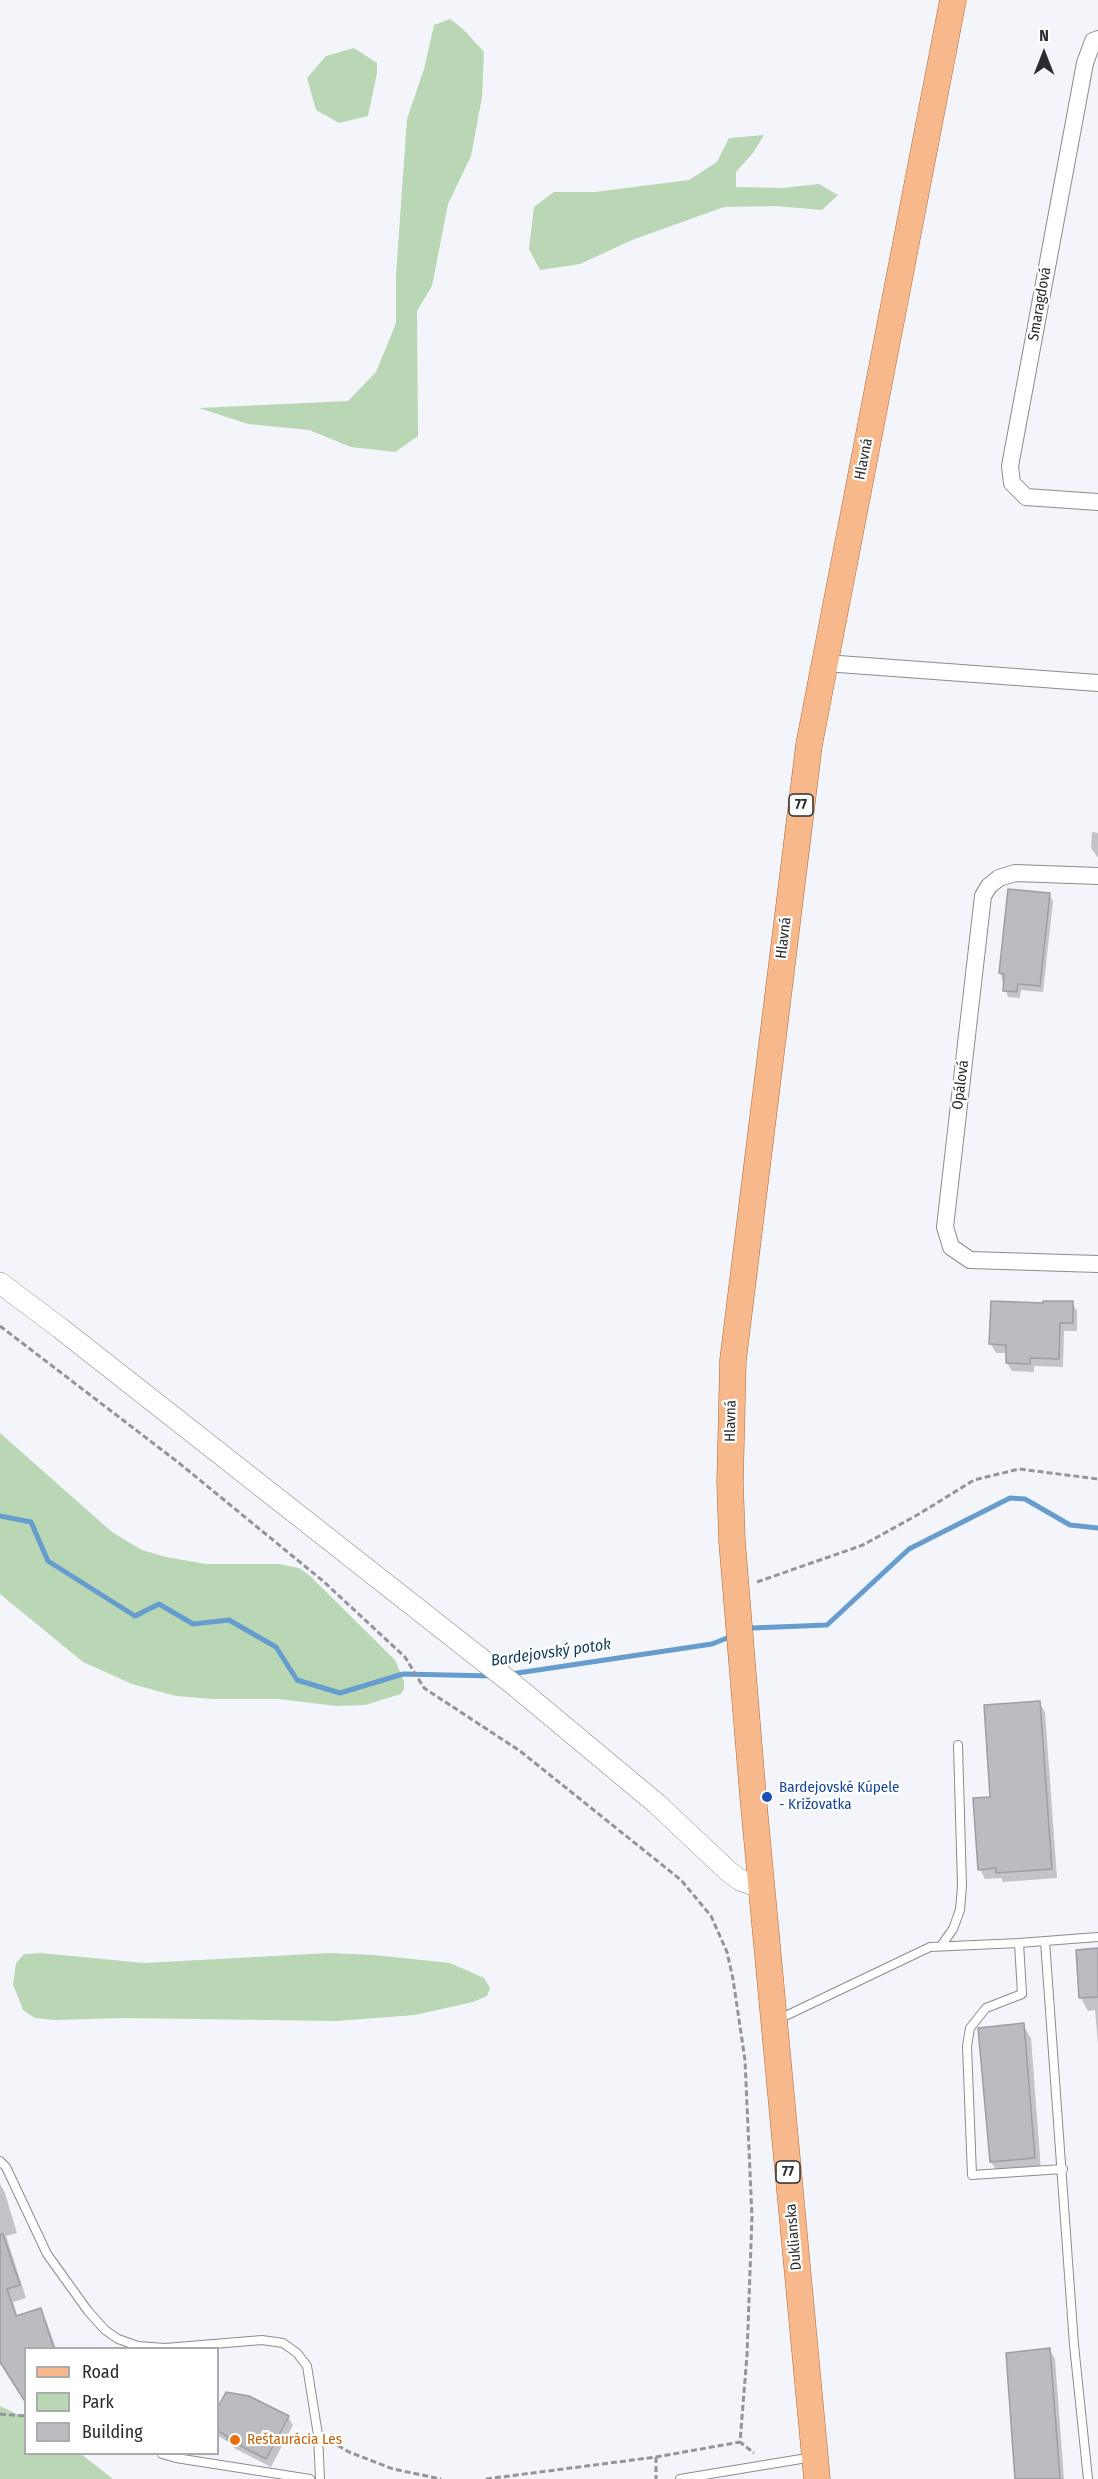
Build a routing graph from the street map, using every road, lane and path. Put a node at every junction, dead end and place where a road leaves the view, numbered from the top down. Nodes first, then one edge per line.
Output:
1 (953, 0) edge
2 (1098, 39) edge
3 (1098, 502) edge
4 (825, 663) junction
5 (1098, 683) edge
6 (1098, 876) edge
7 (1098, 1264) edge
8 (0, 1283) edge
9 (0, 1326) edge
10 (1098, 1479) edge
11 (736, 1589) junction
12 (958, 1745) dead end
13 (762, 1888) junction
14 (1098, 1937) edge
15 (1045, 1941) junction
16 (1019, 1943) junction
17 (941, 1946) junction
18 (774, 2021) junction
19 (0, 2161) edge
20 (1063, 2169) junction
21 (152, 2347) edge
22 (177, 2347) edge
23 (0, 2414) edge
24 (24, 2416) edge
25 (318, 2435) junction
26 (740, 2442) junction
27 (166, 2455) edge
28 (656, 2457) junction
29 (769, 2466) junction
30 (816, 2468) edge
31 (656, 2477) edge
32 (310, 2479) edge
33 (320, 2479) edge
34 (441, 2479) edge
35 (486, 2479) edge
36 (680, 2479) edge
37 (1088, 2479) edge

1 - 4 main road, Hlavná / 77
2 - 3 street, Smaragdová
4 - 5 street
4 - 11 main road, Hlavná / 77
6 - 7 street, Opálová
8 - 13 street
9 - 26 path
10 - 11 path
11 - 13 main road, Hlavná / 77
12 - 17 lane
13 - 18 main road, Duklianska / 77
14 - 15 lane
15 - 16 lane
15 - 20 lane
16 - 17 lane
16 - 20 lane
17 - 18 lane
18 - 30 main road, Duklianska / 77
19 - 21 lane
20 - 37 lane
22 - 25 lane
23 - 24 path
25 - 33 lane
25 - 34 path
26 - 28 path
26 - 29 path
27 - 32 lane
28 - 31 path
28 - 35 path
29 - 30 lane
29 - 36 lane

